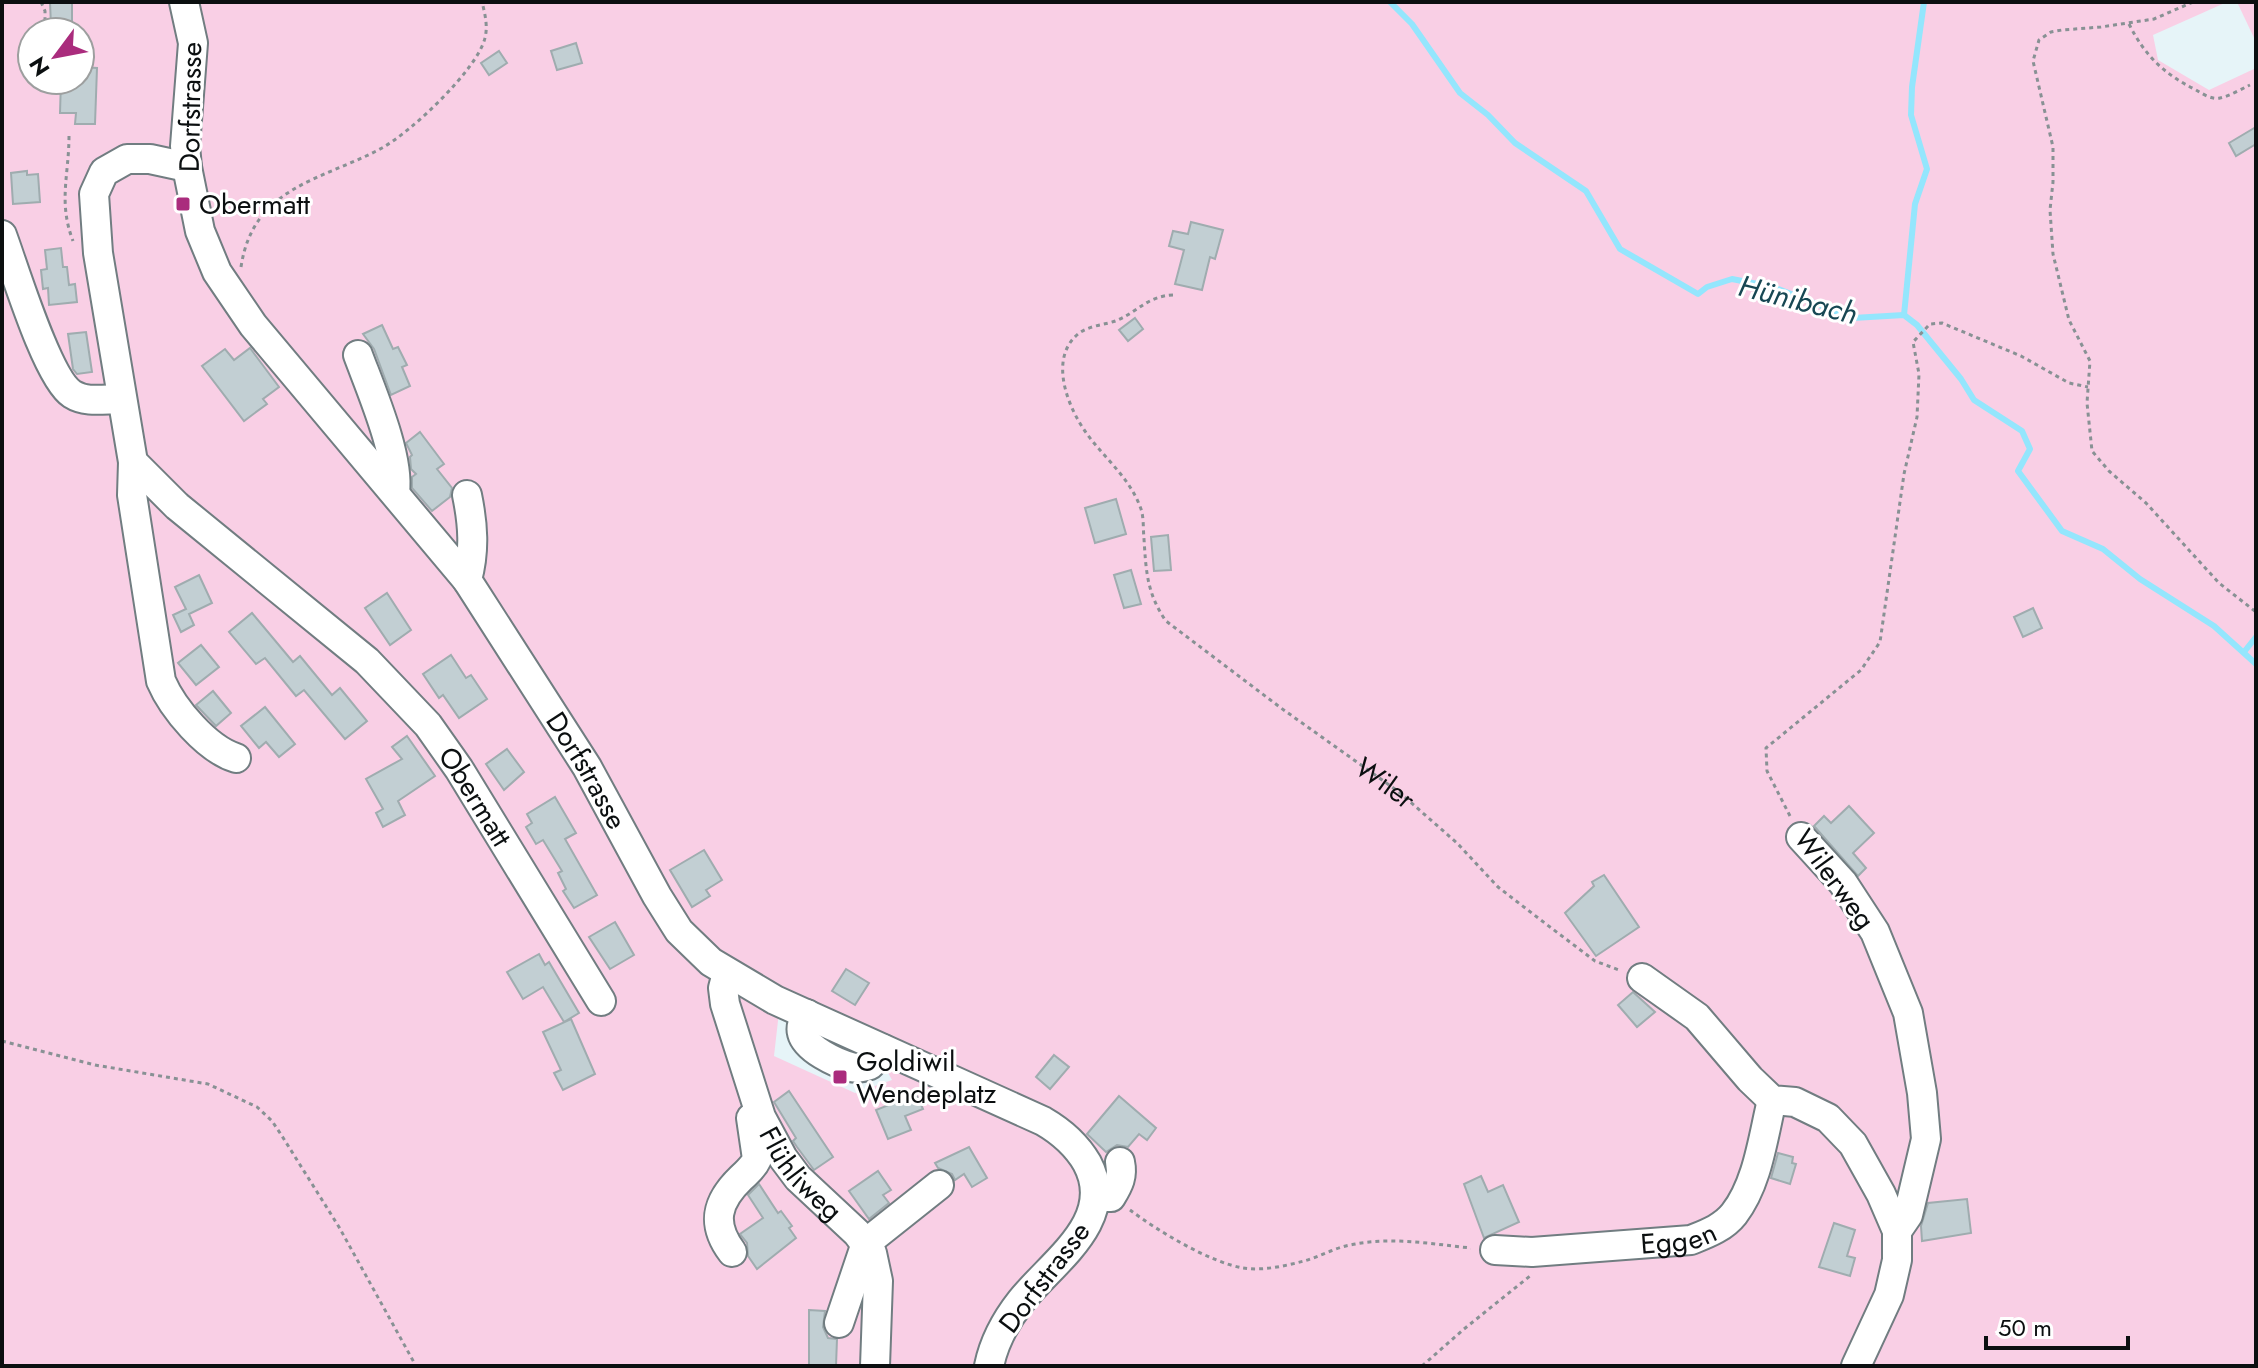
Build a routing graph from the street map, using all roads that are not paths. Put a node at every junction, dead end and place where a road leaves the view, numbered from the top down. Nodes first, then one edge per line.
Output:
1 (184, 2) edge
2 (187, 167) junction
3 (2, 235) edge
4 (358, 355) dead end
5 (121, 399) junction
6 (133, 462) junction
7 (395, 492) junction
8 (467, 495) dead end
9 (467, 580) junction
10 (236, 758) dead end
11 (1801, 837) road end
12 (727, 973) junction
13 (1642, 978) road end
14 (601, 1001) dead end
15 (1772, 1100) junction
16 (756, 1101) junction
17 (1120, 1162) dead end
18 (939, 1185) dead end
19 (1103, 1197) junction
20 (1897, 1231) junction
21 (866, 1243) junction
22 (1495, 1250) road end
23 (732, 1252) dead end
24 (839, 1323) dead end
25 (875, 1366) edge
26 (989, 1366) edge
27 (1856, 1366) edge

1 - 2 street, Dorfstrasse
2 - 5 street
2 - 7 street, Dorfstrasse
3 - 5 street
4 - 7 street
5 - 6 street
6 - 10 street
6 - 14 street, Obermatt
7 - 9 street, Dorfstrasse
8 - 9 street
9 - 12 street, Dorfstrasse
11 - 20 street, Wilerweg
12 - 16 street, Flühliweg
12 - 19 street, Dorfstrasse
13 - 15 street
15 - 20 street
15 - 22 street, Eggen
16 - 21 street, Flühliweg
16 - 23 street
17 - 19 street
18 - 21 street
19 - 26 street, Dorfstrasse
20 - 27 street, Wilerweg
21 - 24 street
21 - 25 street, Flühliweg

